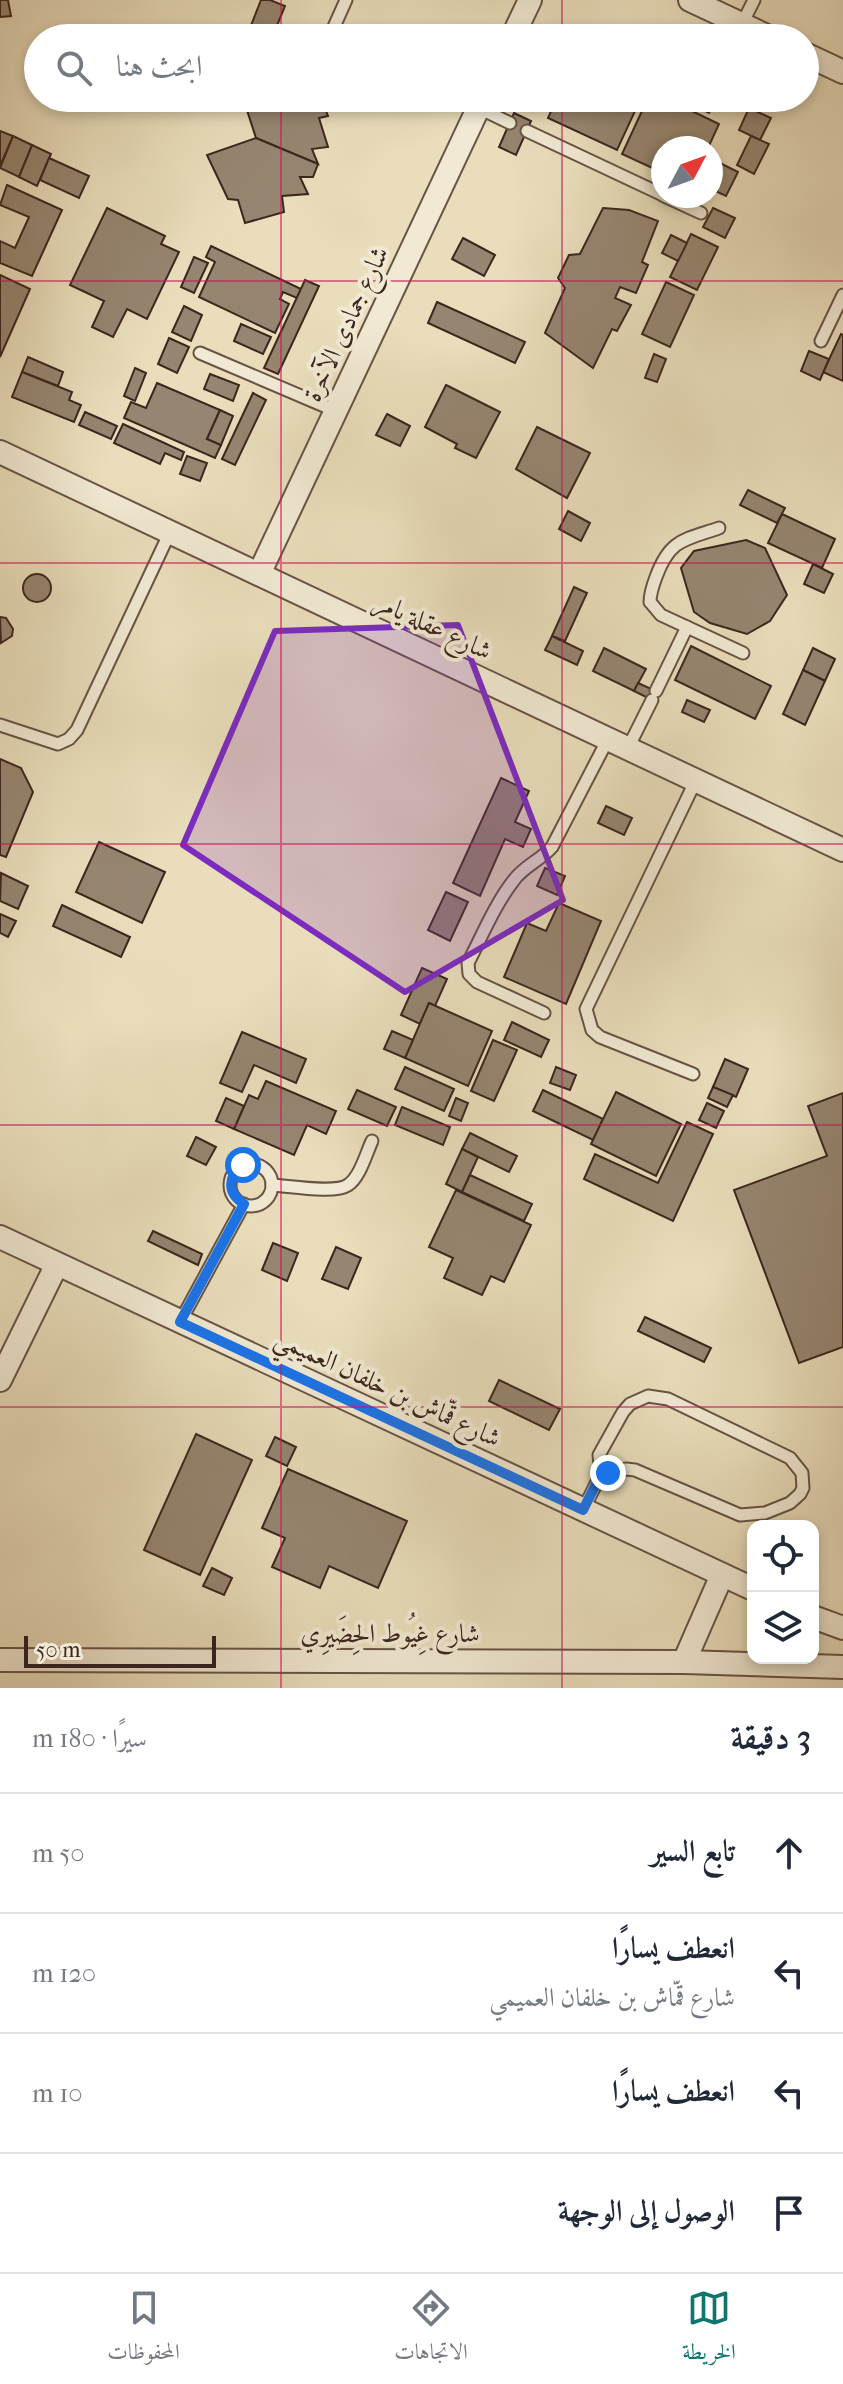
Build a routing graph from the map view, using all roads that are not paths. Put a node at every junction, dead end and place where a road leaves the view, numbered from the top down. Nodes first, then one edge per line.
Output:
1 (346, 0) edge
2 (530, 0) edge
3 (690, 0) edge
4 (754, 0) edge
5 (335, 24) edge
6 (519, 24) edge
7 (742, 24) joint
8 (819, 61) edge
9 (843, 72) edge
10 (477, 112) edge
11 (494, 112) edge
12 (510, 123) dead end
13 (527, 131) dead end
14 (651, 190) edge
15 (690, 208) edge
16 (701, 213) dead end
17 (843, 295) edge
18 (821, 341) dead end
19 (200, 353) dead end
20 (336, 411) junction
21 (0, 452) edge
22 (719, 528) dead end
23 (170, 532) junction
24 (259, 574) junction
25 (687, 627) junction
26 (743, 653) dead end
27 (0, 725) edge
28 (618, 744) junction
29 (696, 780) junction
30 (843, 850) edge
31 (544, 1013) dead end
32 (693, 1074) dead end
33 (372, 1141) dead end
34 (272, 1185) junction
35 (244, 1204) junction
36 (0, 1237) edge
37 (57, 1264) junction
38 (180, 1322) junction
39 (0, 1380) edge
40 (601, 1474) junction
41 (583, 1510) junction
42 (722, 1575) junction
43 (747, 1586) edge
44 (819, 1619) edge
45 (843, 1628) edge
46 (0, 1660) edge
47 (684, 1662) junction
48 (843, 1667) edge

1 - 5 lane
2 - 6 street
3 - 7 street
4 - 7 lane
8 - 9 street
10 - 20 street, شارع جمادى الآخرة
11 - 12 lane
13 - 14 lane
15 - 16 lane
17 - 18 lane
19 - 20 lane
20 - 24 street, شارع جمادى الآخرة
21 - 23 street, شارع عقلة يامر
22 - 25 lane
23 - 24 street, شارع عقلة يامر
23 - 27 lane
24 - 28 street, شارع عقلة يامر
25 - 26 lane
25 - 28 lane
28 - 29 street, شارع عقلة يامر
28 - 31 lane
29 - 30 street, شارع عقلة يامر
29 - 32 lane
33 - 34 lane
34 - 35 lane
34 - 35 lane
35 - 38 lane
36 - 37 street, شارع قمّاش بن خلفان العميمي
37 - 38 street, شارع قمّاش بن خلفان العميمي
37 - 39 street
38 - 41 street, شارع قمّاش بن خلفان العميمي
40 - 40 lane
40 - 41 lane
41 - 42 street, شارع قمّاش بن خلفان العميمي
42 - 43 street, شارع قمّاش بن خلفان العميمي
42 - 47 street
44 - 45 street
46 - 47 street, شارع غِيُوط الحِضَيرِي
47 - 48 street, شارع غِيُوط الحِضَيرِي

